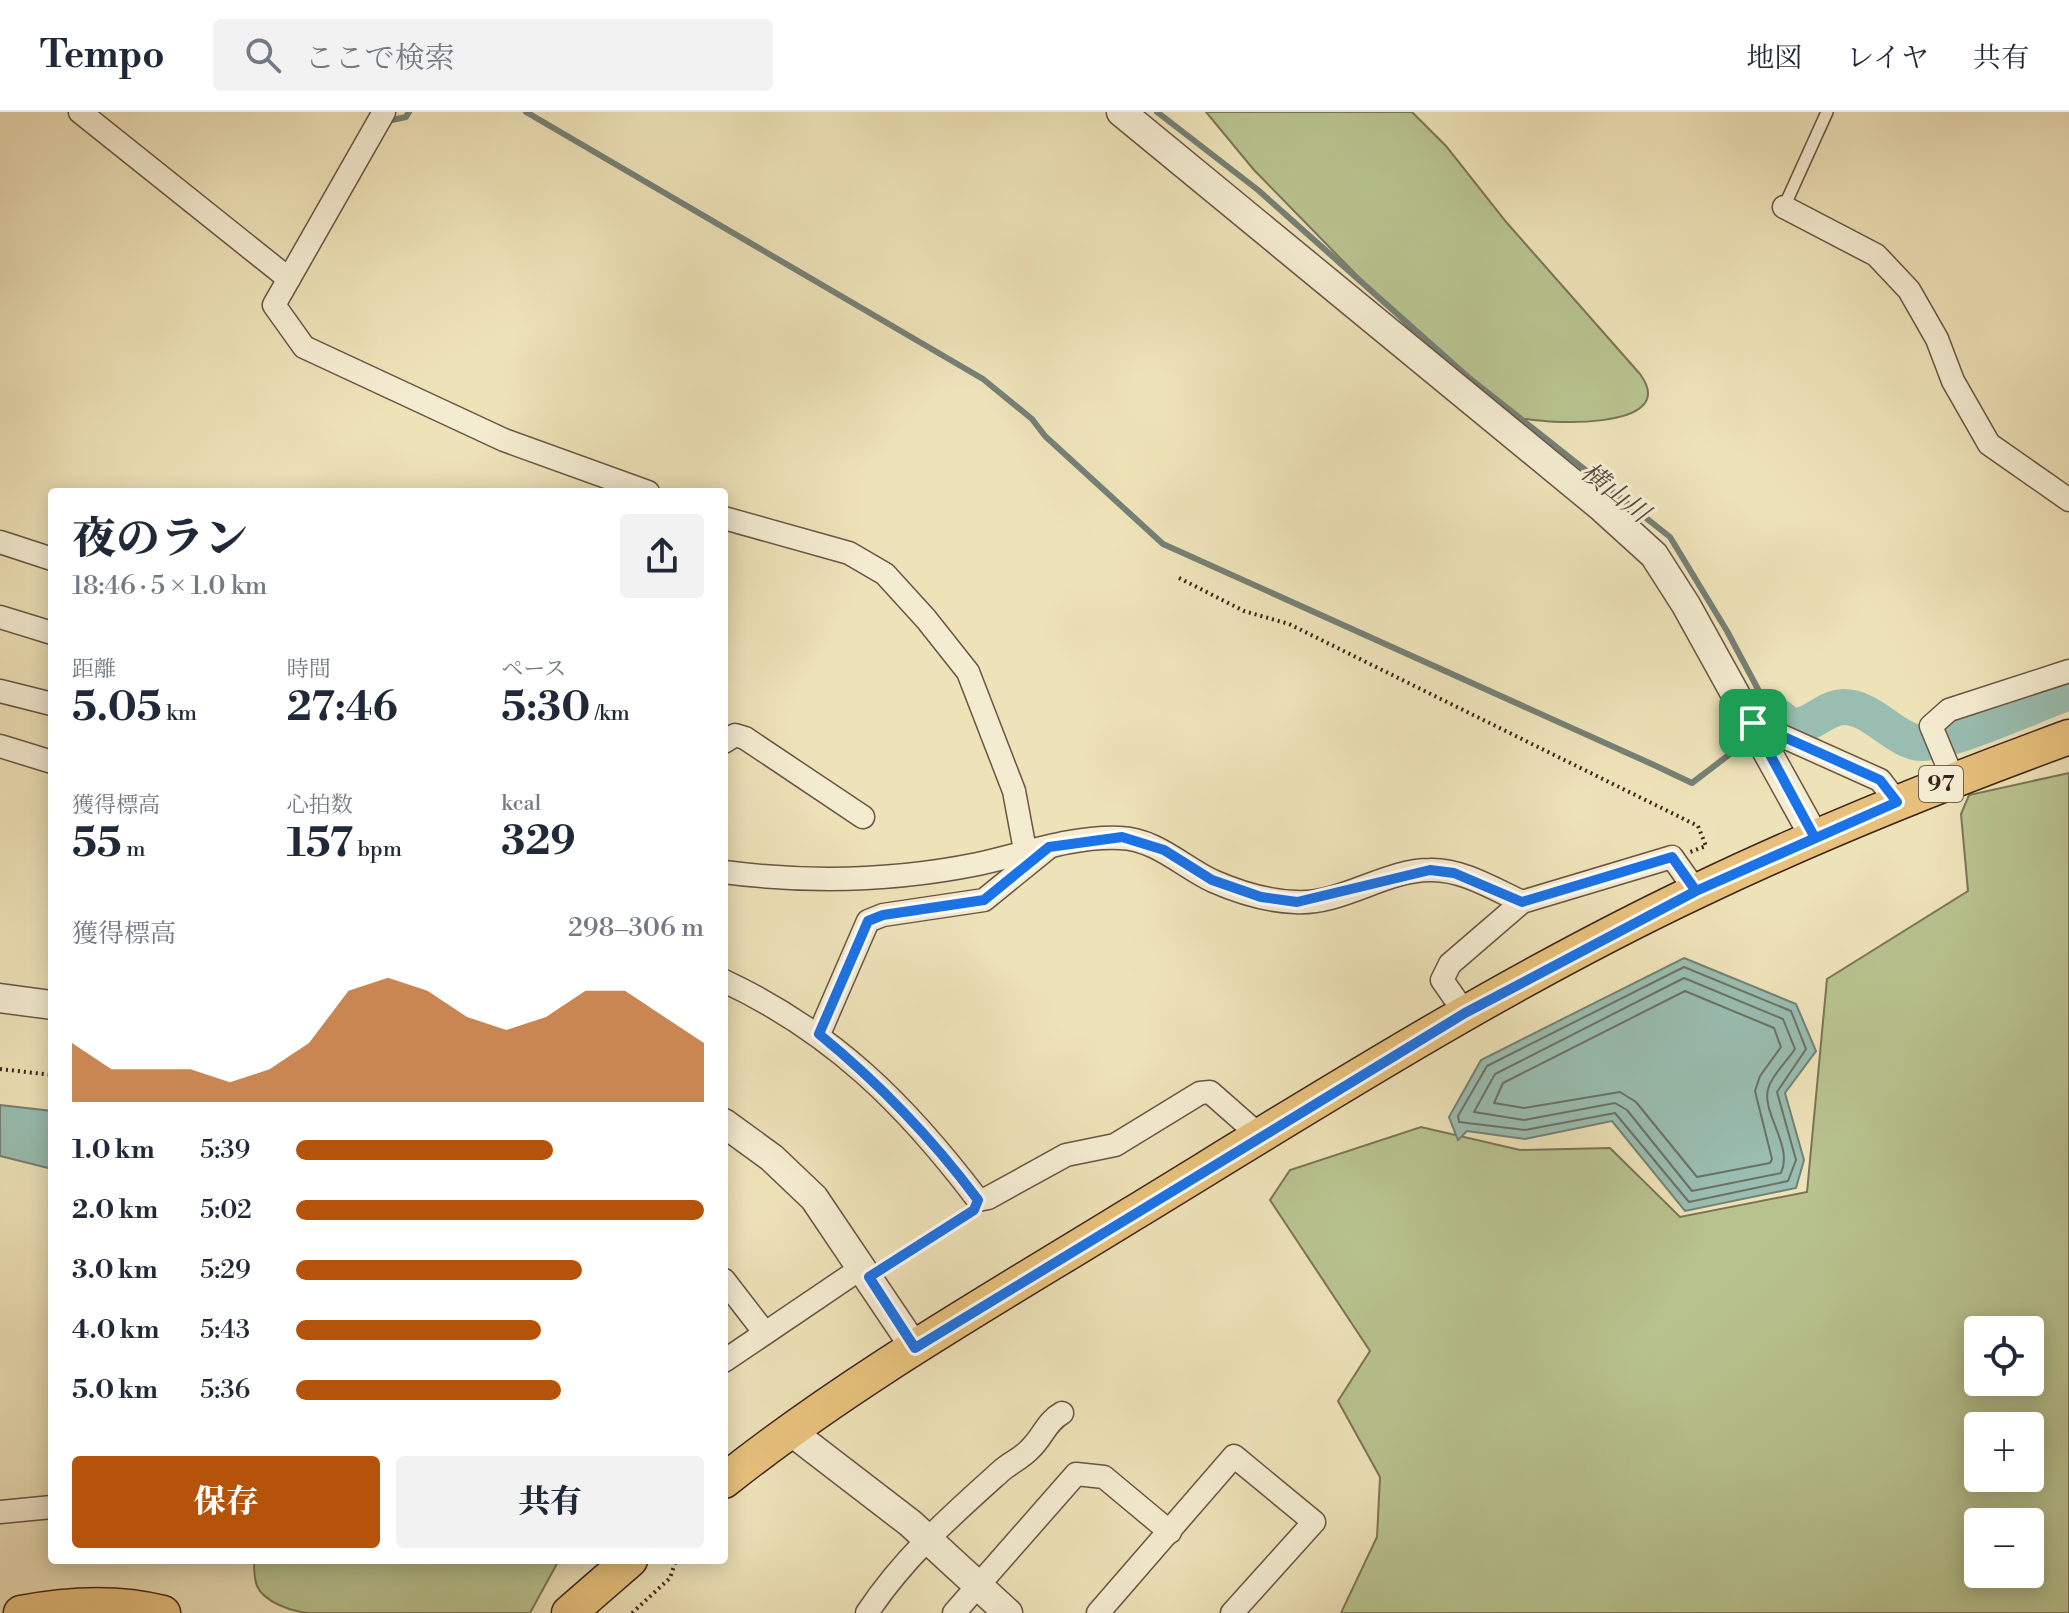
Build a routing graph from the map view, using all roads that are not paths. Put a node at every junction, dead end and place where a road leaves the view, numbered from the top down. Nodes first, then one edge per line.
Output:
1 (80, 112) edge
2 (384, 112) edge
3 (1121, 112) edge
4 (1827, 112) edge
5 (1784, 207) joint
6 (289, 279) junction
7 (637, 488) edge
8 (2069, 500) edge
9 (728, 519) edge
10 (0, 542) edge
11 (48, 558) edge
12 (0, 617) edge
13 (48, 632) edge
14 (2069, 671) edge
15 (0, 691) edge
16 (48, 703) edge
17 (1753, 723) junction
18 (2069, 737) edge
19 (728, 739) edge
20 (0, 746) edge
21 (48, 761) edge
22 (1953, 779) junction
23 (1897, 802) junction
24 (863, 817) dead end
25 (1815, 838) junction
26 (1049, 847) junction
27 (1025, 850) junction
28 (728, 872) edge
29 (1696, 891) junction
30 (1522, 902) junction
31 (728, 983) edge
32 (0, 998) edge
33 (48, 1004) edge
34 (1465, 1013) junction
35 (819, 1034) junction
36 (728, 1126) edge
37 (1260, 1136) junction
38 (866, 1272) junction
39 (728, 1285) edge
40 (765, 1333) junction
41 (915, 1348) junction
42 (728, 1358) edge
43 (1062, 1413) dead end
44 (789, 1430) junction
45 (728, 1478) edge
46 (48, 1507) edge
47 (0, 1512) edge
48 (1170, 1532) junction
49 (927, 1538) junction
50 (625, 1564) edge
51 (978, 1587) junction
52 (21, 1613) edge
53 (163, 1613) edge
54 (569, 1613) edge
55 (867, 1613) edge
56 (954, 1613) edge
57 (1008, 1613) edge
58 (1098, 1613) edge
59 (1232, 1613) edge

1 - 6 street
2 - 6 street
3 - 17 street
4 - 5 lane
5 - 8 street
6 - 7 street
9 - 27 street
10 - 11 street
12 - 13 street
14 - 22 street
15 - 16 street
17 - 23 street
17 - 25 street
18 - 22 main road, 97
19 - 24 street
20 - 21 street
22 - 23 main road, 97
23 - 25 main road, 97
25 - 29 main road, 97
26 - 27 street
26 - 30 street
26 - 35 street
27 - 28 street
29 - 30 street
29 - 34 main road, 97
30 - 34 street
31 - 35 street
32 - 33 street
34 - 37 main road, 97
35 - 37 street
36 - 38 street
37 - 41 main road, 97
38 - 40 street
38 - 41 street
39 - 40 street
40 - 42 street
41 - 44 main road, 97
43 - 49 street
44 - 45 main road, 97
44 - 49 street
46 - 47 street
48 - 51 street
48 - 58 street
48 - 59 street
49 - 51 street
49 - 55 street
50 - 54 main road
51 - 56 street
51 - 57 street
52 - 53 main road

